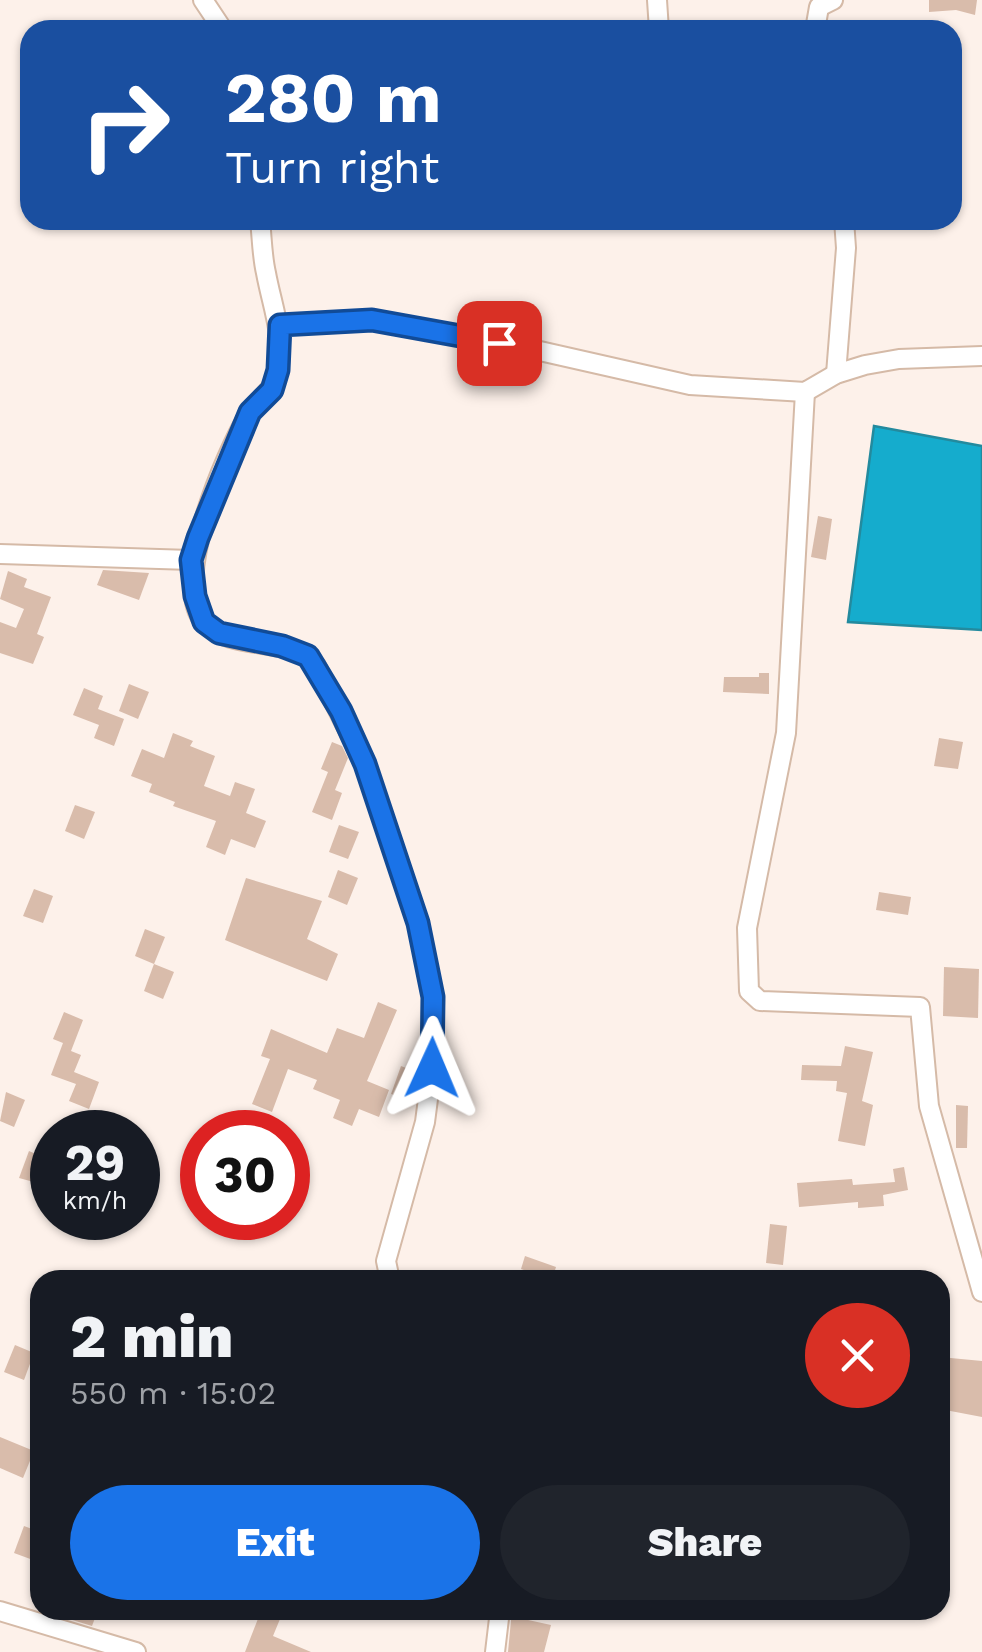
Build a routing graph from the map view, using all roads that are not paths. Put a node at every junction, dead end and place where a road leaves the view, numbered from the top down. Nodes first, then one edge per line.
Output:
1 (833, 0) edge
2 (817, 20) edge
3 (261, 230) edge
4 (845, 230) edge
5 (280, 325) junction
6 (982, 356) edge
7 (836, 374) junction
8 (805, 392) junction
9 (0, 554) edge
10 (191, 560) junction
11 (388, 1270) edge
12 (982, 1292) edge
13 (0, 1611) edge
14 (499, 1620) edge
15 (136, 1652) edge
16 (496, 1652) edge

1 - 2 street
3 - 5 street
4 - 7 street
5 - 8 street
5 - 10 street
6 - 7 street
7 - 8 street
8 - 12 street
9 - 10 street
10 - 11 street
13 - 15 street
14 - 16 street

